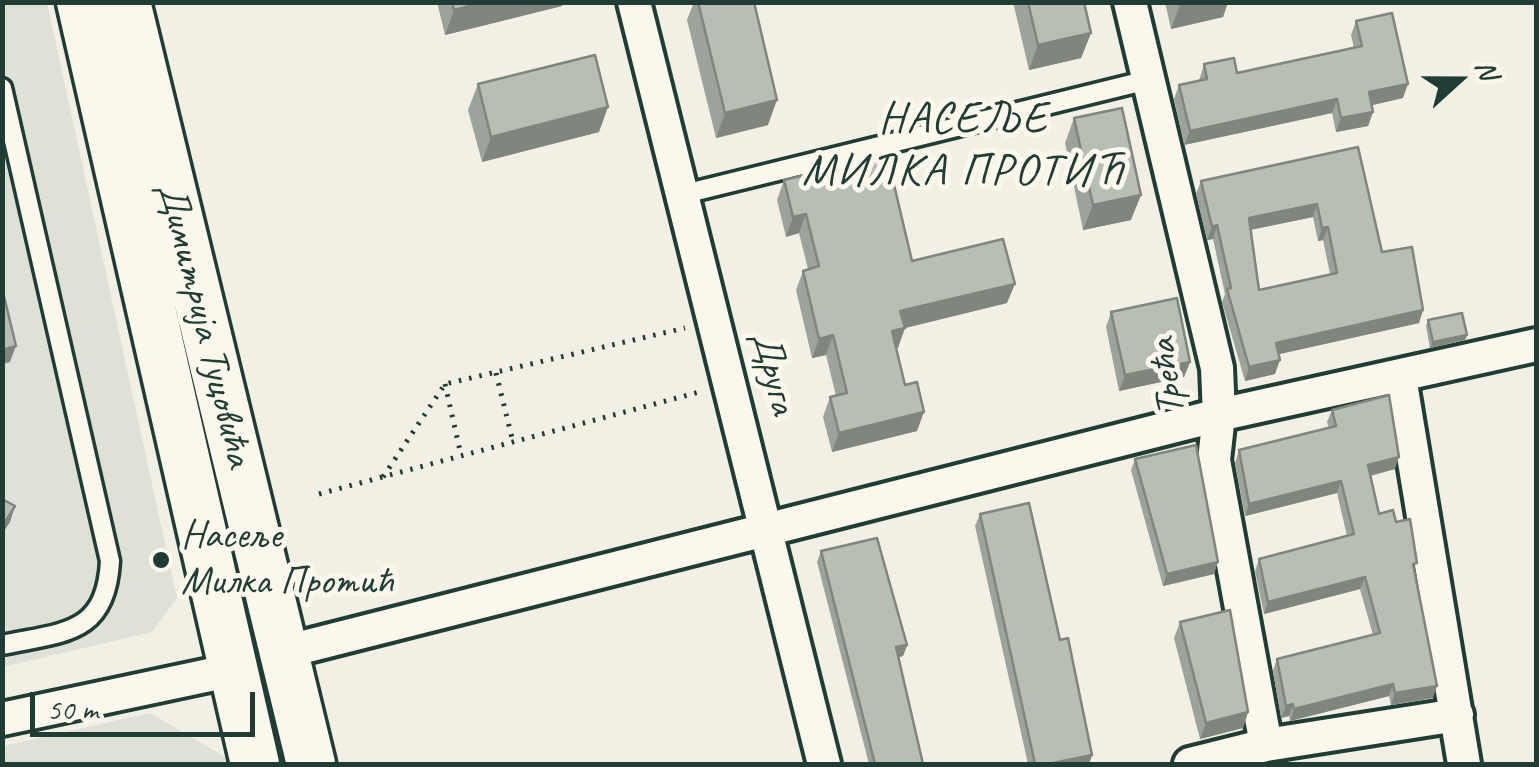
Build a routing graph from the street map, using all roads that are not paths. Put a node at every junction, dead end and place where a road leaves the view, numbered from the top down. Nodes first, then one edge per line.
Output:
1 (81, 2) edge
2 (126, 2) edge
3 (634, 2) edge
4 (1130, 2) edge
5 (1148, 80) junction
6 (2, 88) edge
7 (684, 194) junction
8 (1536, 345) edge
9 (1400, 378) junction
10 (1219, 415) junction
11 (767, 527) junction
12 (2, 646) edge
13 (284, 652) junction
14 (233, 670) junction
15 (1456, 715) junction
16 (2, 719) edge
17 (1266, 746) junction
18 (255, 764) edge
19 (310, 764) edge
20 (824, 764) edge
21 (1190, 764) edge
22 (1464, 764) edge

1 - 14 main road, Димитрија Туцовића
2 - 13 main road, Димитрија Туцовића
3 - 7 street, Друга
4 - 5 street, Трећа
5 - 7 lane
5 - 10 street, Трећа
6 - 12 lane
7 - 11 street, Друга
8 - 9 street
9 - 10 street
9 - 15 street
10 - 11 street
10 - 17 street, Трећа
11 - 13 street
11 - 20 street, Друга
13 - 19 main road, Димитрија Туцовића
14 - 16 street
14 - 18 main road, Димитрија Туцовића
15 - 17 street
15 - 22 street
17 - 21 street

